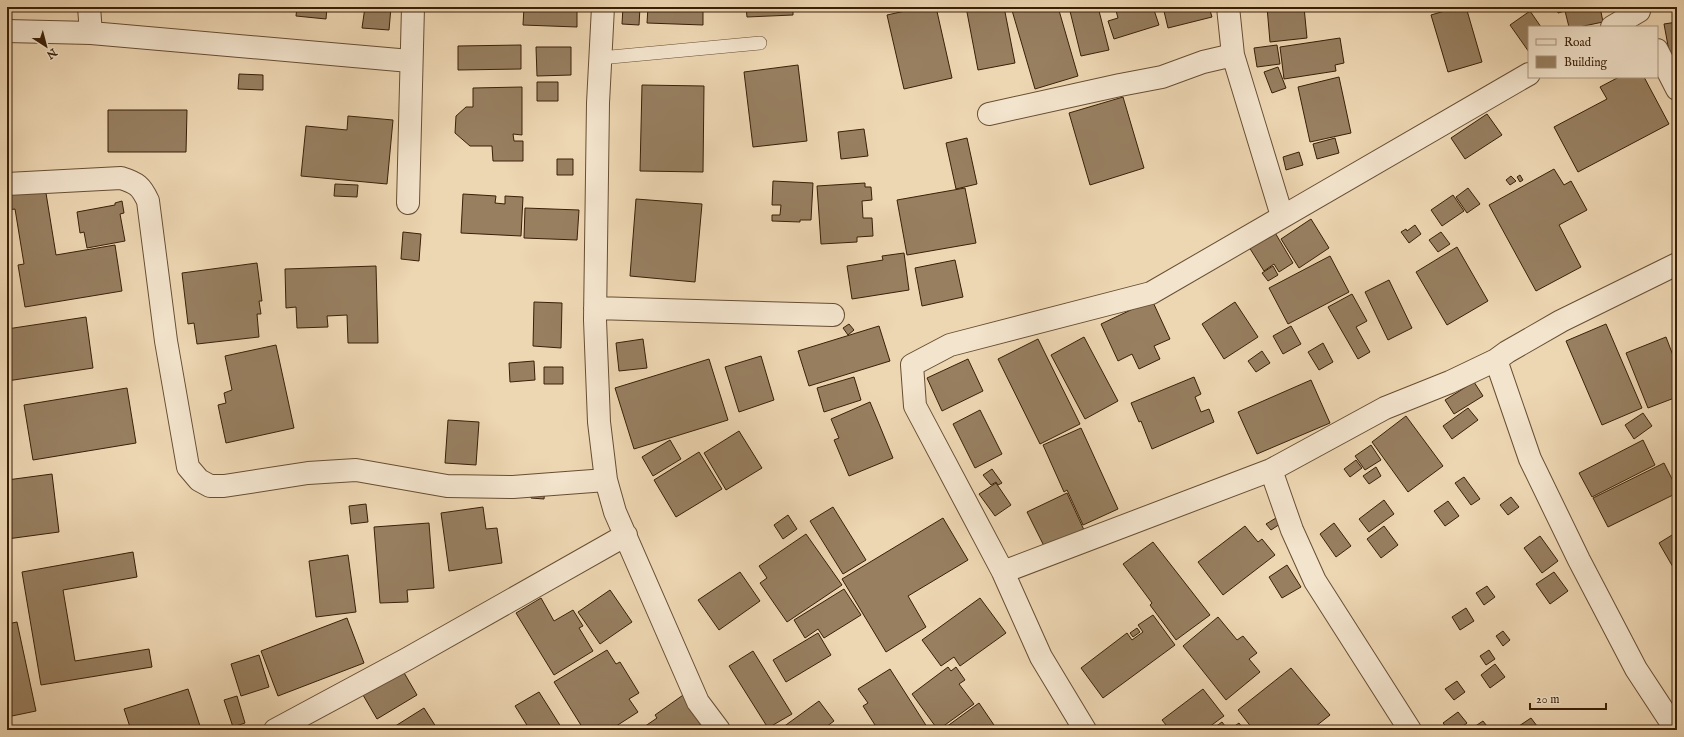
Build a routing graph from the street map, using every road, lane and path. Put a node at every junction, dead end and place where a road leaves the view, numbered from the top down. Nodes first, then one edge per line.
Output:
1 (89, 7) edge
2 (413, 7) edge
3 (603, 7) edge
4 (1228, 7) edge
5 (1641, 15) edge
6 (1614, 26) edge
7 (7, 31) edge
8 (91, 33) junction
9 (760, 43) dead end
10 (1658, 52) edge
11 (1233, 55) junction
12 (600, 58) junction
13 (410, 61) junction
14 (1528, 75) edge
15 (1677, 89) edge
16 (989, 114) dead end
17 (7, 184) edge
18 (408, 203) dead end
19 (1282, 216) junction
20 (1677, 264) edge
21 (595, 308) junction
22 (833, 315) dead end
23 (1496, 360) junction
24 (1271, 470) junction
25 (606, 480) junction
26 (626, 535) junction
27 (1003, 572) junction
28 (274, 730) edge
29 (719, 730) edge
30 (1085, 730) edge
31 (1410, 730) edge
32 (1676, 730) edge

1 - 8 street
2 - 13 street
3 - 12 street
4 - 11 street
5 - 6 street
7 - 8 street
8 - 13 street
9 - 12 lane
10 - 15 street
11 - 16 street
11 - 19 street
12 - 21 street
13 - 18 street
14 - 19 street
17 - 25 street
19 - 27 street
20 - 23 street
21 - 22 street
21 - 25 street
23 - 24 street
23 - 32 street
24 - 27 street
24 - 31 street
25 - 26 street
26 - 28 street
26 - 29 street
27 - 30 street

